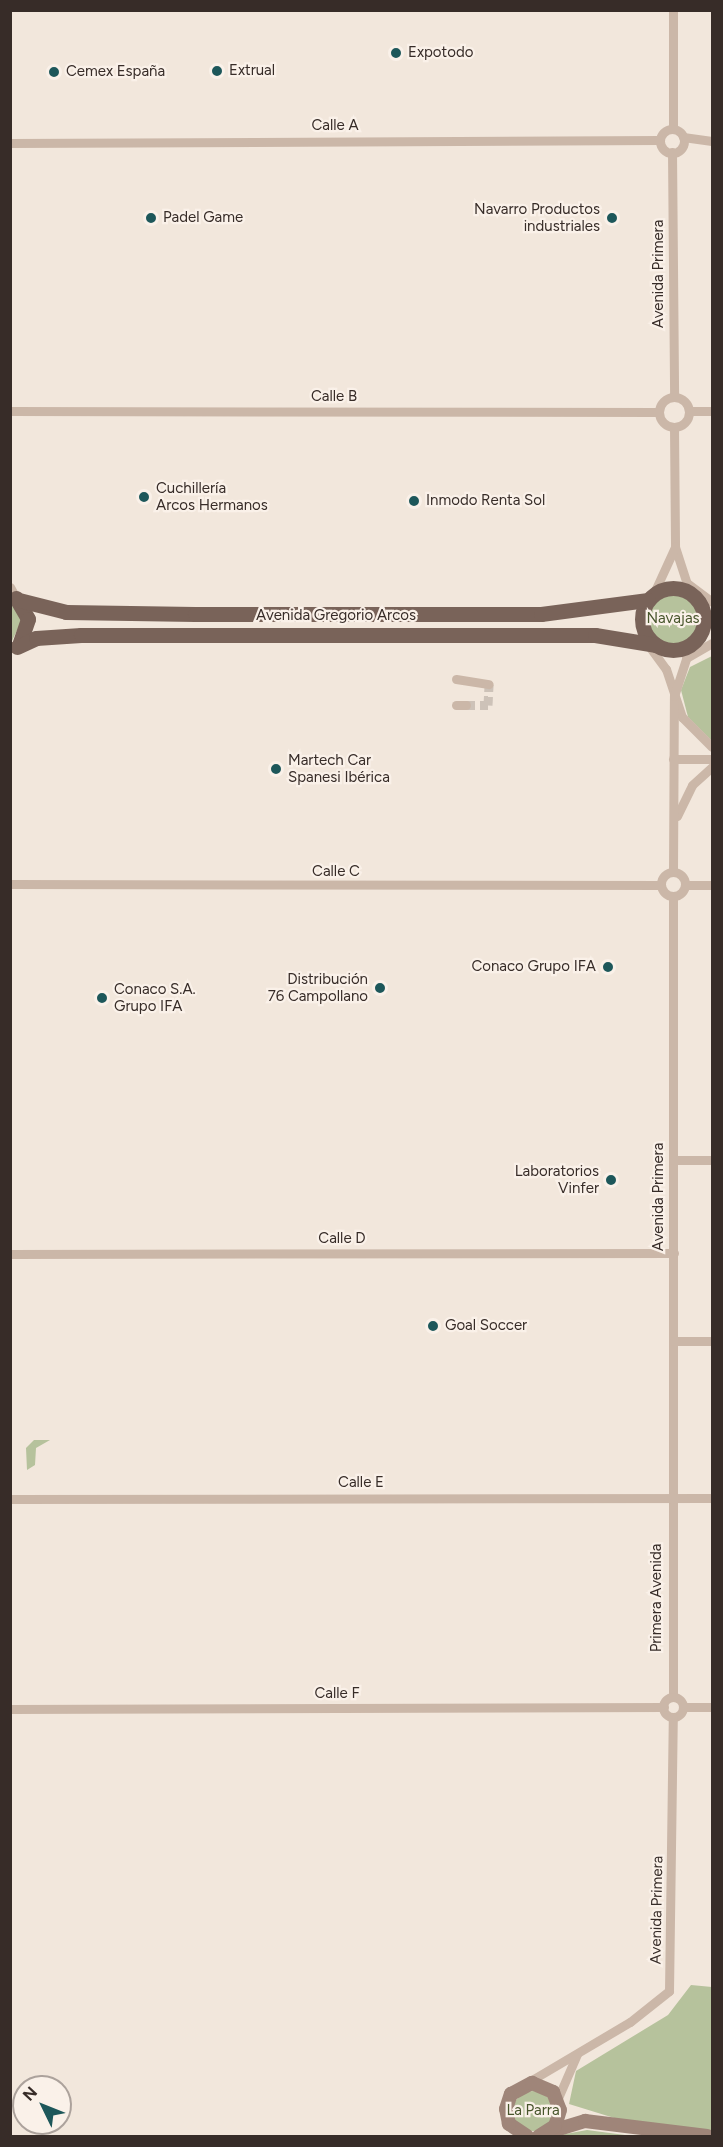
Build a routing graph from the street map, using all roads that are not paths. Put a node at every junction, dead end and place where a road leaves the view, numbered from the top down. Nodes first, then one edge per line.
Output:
1 (673, 10) edge
2 (673, 129) junction
3 (683, 137) junction
4 (660, 140) junction
5 (712, 141) edge
6 (10, 143) edge
7 (672, 152) junction
8 (674, 396) junction
9 (10, 411) edge
10 (689, 411) junction
11 (712, 411) edge
12 (658, 412) junction
13 (674, 427) junction
14 (675, 547) junction
15 (697, 594) edge
16 (14, 595) edge
17 (651, 598) junction
18 (712, 610) edge
19 (712, 635) edge
20 (712, 643) edge
21 (690, 649) junction
22 (658, 650) junction
23 (13, 651) edge
24 (456, 679) dead end
25 (489, 684) dead end
26 (674, 696) junction
27 (712, 747) edge
28 (673, 759) junction
29 (712, 759) edge
30 (712, 767) edge
31 (673, 836) junction
32 (672, 872) junction
33 (10, 884) edge
34 (661, 885) junction
35 (686, 885) junction
36 (712, 885) edge
37 (673, 897) junction
38 (674, 1160) junction
39 (712, 1160) edge
40 (674, 1253) junction
41 (10, 1254) edge
42 (674, 1341) junction
43 (712, 1341) edge
44 (672, 1498) junction
45 (712, 1498) edge
46 (10, 1499) edge
47 (673, 1697) junction
48 (664, 1707) junction
49 (683, 1707) junction
50 (712, 1707) edge
51 (10, 1709) edge
52 (673, 1717) junction
53 (577, 2054) junction
54 (524, 2084) junction
55 (558, 2100) junction
56 (585, 2121) junction
57 (544, 2134) edge
58 (701, 2135) edge
59 (526, 2136) edge

1 - 2 street
2 - 3 street
2 - 4 street
3 - 5 street
3 - 7 street
4 - 6 street, Calle A
4 - 7 street
7 - 8 street, Avenida Primera
8 - 10 street
8 - 12 street
9 - 12 street, Calle B
10 - 11 street
10 - 13 street
12 - 13 street
13 - 14 street
14 - 15 street
14 - 17 street
15 - 17 main road
15 - 18 main road
15 - 21 main road
16 - 17 main road, Avenida Gregorio Arcos
16 - 23 main road
17 - 22 main road
19 - 21 main road
20 - 21 street
21 - 22 main road
21 - 26 street
22 - 23 main road, Avenida Gregorio Arcos
22 - 26 street
24 - 25 street
26 - 27 street
26 - 28 street
28 - 29 street
28 - 31 street
30 - 31 street
31 - 32 street
32 - 34 street
32 - 35 street
33 - 34 street, Calle C
34 - 37 street
35 - 36 street
35 - 37 street
37 - 38 street, Avenida Primera
38 - 39 street
38 - 40 street, Avenida Primera
40 - 41 street, Calle D
40 - 42 street, Avenida Primera
42 - 43 street
42 - 44 street, Avenida Primera
44 - 45 street, Calle E
44 - 46 street, Calle E
44 - 47 street, Primera Avenida
47 - 48 street
47 - 49 street
48 - 51 street, Calle F
48 - 52 street
49 - 50 street
49 - 52 street
52 - 53 street, Avenida Primera
53 - 54 street
53 - 55 street
54 - 55 main road
54 - 59 main road
55 - 56 main road
55 - 57 main road
56 - 57 main road
56 - 58 main road

